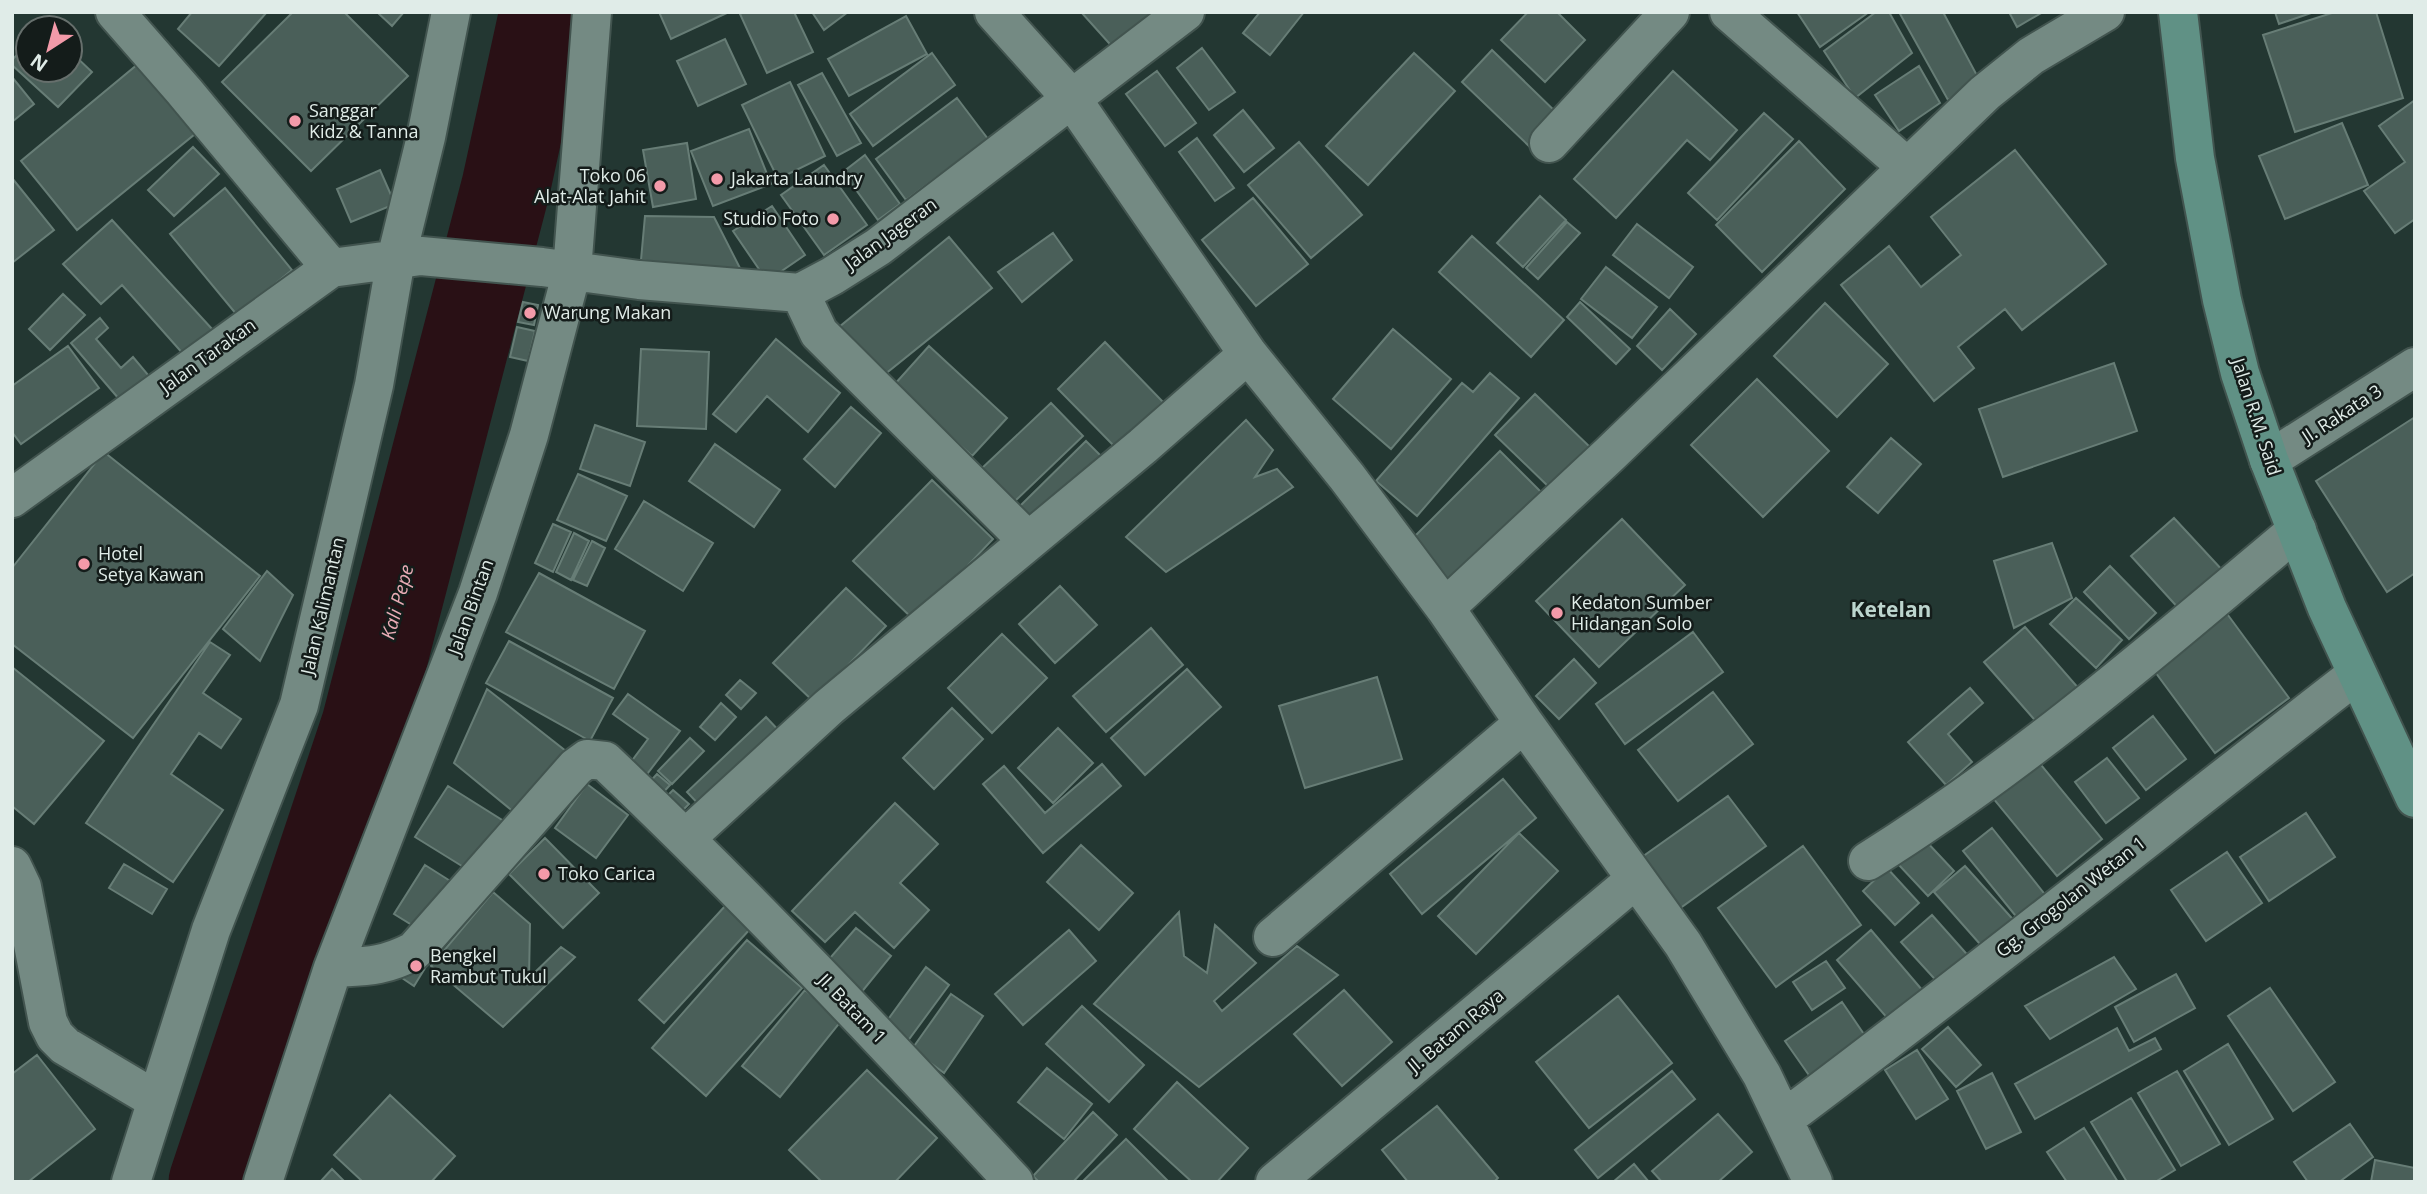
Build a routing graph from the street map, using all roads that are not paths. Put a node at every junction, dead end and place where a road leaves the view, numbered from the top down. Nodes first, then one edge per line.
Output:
1 (115, 12) edge
2 (451, 12) edge
3 (592, 12) edge
4 (994, 12) edge
5 (1185, 12) edge
6 (1729, 12) edge
7 (2105, 12) edge
8 (2178, 12) edge
9 (1663, 15) edge
10 (1072, 99) junction
11 (1549, 143) dead end
12 (1908, 167) junction
13 (408, 258) junction
14 (331, 268) junction
15 (557, 269) junction
16 (800, 293) junction
17 (1248, 354) junction
18 (2415, 368) edge
19 (2269, 460) junction
20 (12, 498) edge
21 (2297, 530) junction
22 (1028, 541) junction
23 (1445, 608) junction
24 (2357, 674) junction
25 (1524, 723) junction
26 (2415, 798) edge
27 (686, 838) junction
28 (1868, 861) dead end
29 (12, 866) edge
30 (1636, 880) junction
31 (1273, 937) dead end
32 (333, 968) junction
33 (156, 1100) junction
34 (1784, 1119) junction
35 (131, 1182) edge
36 (263, 1182) edge
37 (1014, 1182) edge
38 (1275, 1182) edge
39 (1813, 1182) edge

1 - 14 street
2 - 13 street, Jalan Kalimantan
3 - 15 street, Jalan Bintan
4 - 10 street
5 - 10 street, Jalan Jageran
6 - 12 street
7 - 12 street
8 - 19 main road, Jalan R.M. Said
9 - 11 street
10 - 16 street, Jalan Jageran
10 - 17 street
12 - 23 street
13 - 14 street, Jalan Tarakan
13 - 15 street, Jalan Tarakan
13 - 33 street, Jalan Kalimantan
14 - 20 street, Jalan Tarakan
15 - 16 street
15 - 32 street, Jalan Bintan
16 - 22 street
17 - 22 street
17 - 23 street
18 - 19 street, Jl. Rakata 3
19 - 21 main road, Jalan R.M. Said
21 - 24 main road, Jalan R.M. Said
21 - 28 street
22 - 27 street
23 - 25 street
24 - 26 main road, Jalan R.M. Said
24 - 34 street, Gg. Grogolan Wetan 1
25 - 30 street
25 - 31 street
27 - 32 street, Jl. Batam 1
27 - 37 street, Jl. Batam 1
29 - 33 street
30 - 34 street
30 - 38 street, Jl. Batam Raya
32 - 36 street, Jalan Bintan
33 - 35 street, Jalan Kalimantan
34 - 39 street

